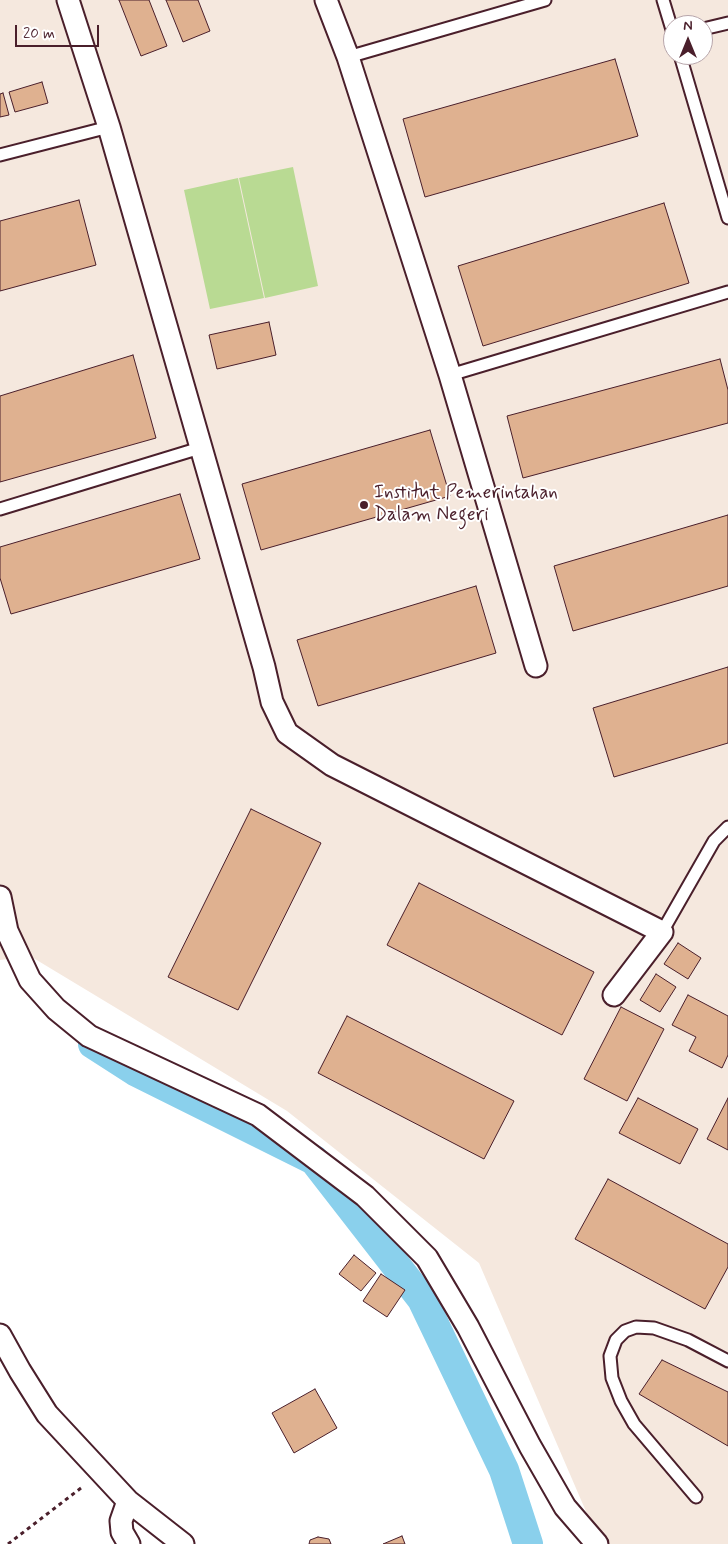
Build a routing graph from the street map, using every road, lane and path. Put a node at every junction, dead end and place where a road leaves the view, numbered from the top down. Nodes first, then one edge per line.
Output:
1 (68, 0) edge
2 (326, 0) edge
3 (545, 0) edge
4 (663, 0) edge
5 (668, 15) edge
6 (728, 23) edge
7 (713, 27) edge
8 (348, 57) junction
9 (683, 65) edge
10 (109, 127) junction
11 (0, 155) edge
12 (728, 218) edge
13 (728, 292) edge
14 (450, 376) junction
15 (200, 448) junction
16 (0, 509) edge
17 (536, 666) dead end
18 (728, 827) edge
19 (0, 897) edge
20 (662, 932) junction
21 (614, 995) dead end
22 (0, 1336) edge
23 (728, 1361) edge
24 (102, 1472) junction
25 (696, 1497) dead end
26 (128, 1501) junction
27 (8, 1544) edge
28 (129, 1544) edge
29 (183, 1544) edge
30 (597, 1544) edge

1 - 10 street
2 - 8 street
3 - 8 lane
4 - 5 lane
6 - 7 lane
8 - 14 street
9 - 12 lane
10 - 11 lane
10 - 15 street
13 - 14 lane
14 - 17 street
15 - 16 lane
15 - 20 street
18 - 20 lane
19 - 30 street
20 - 21 street
22 - 24 street
23 - 25 lane
24 - 26 street
24 - 27 path
26 - 28 street
26 - 29 street

